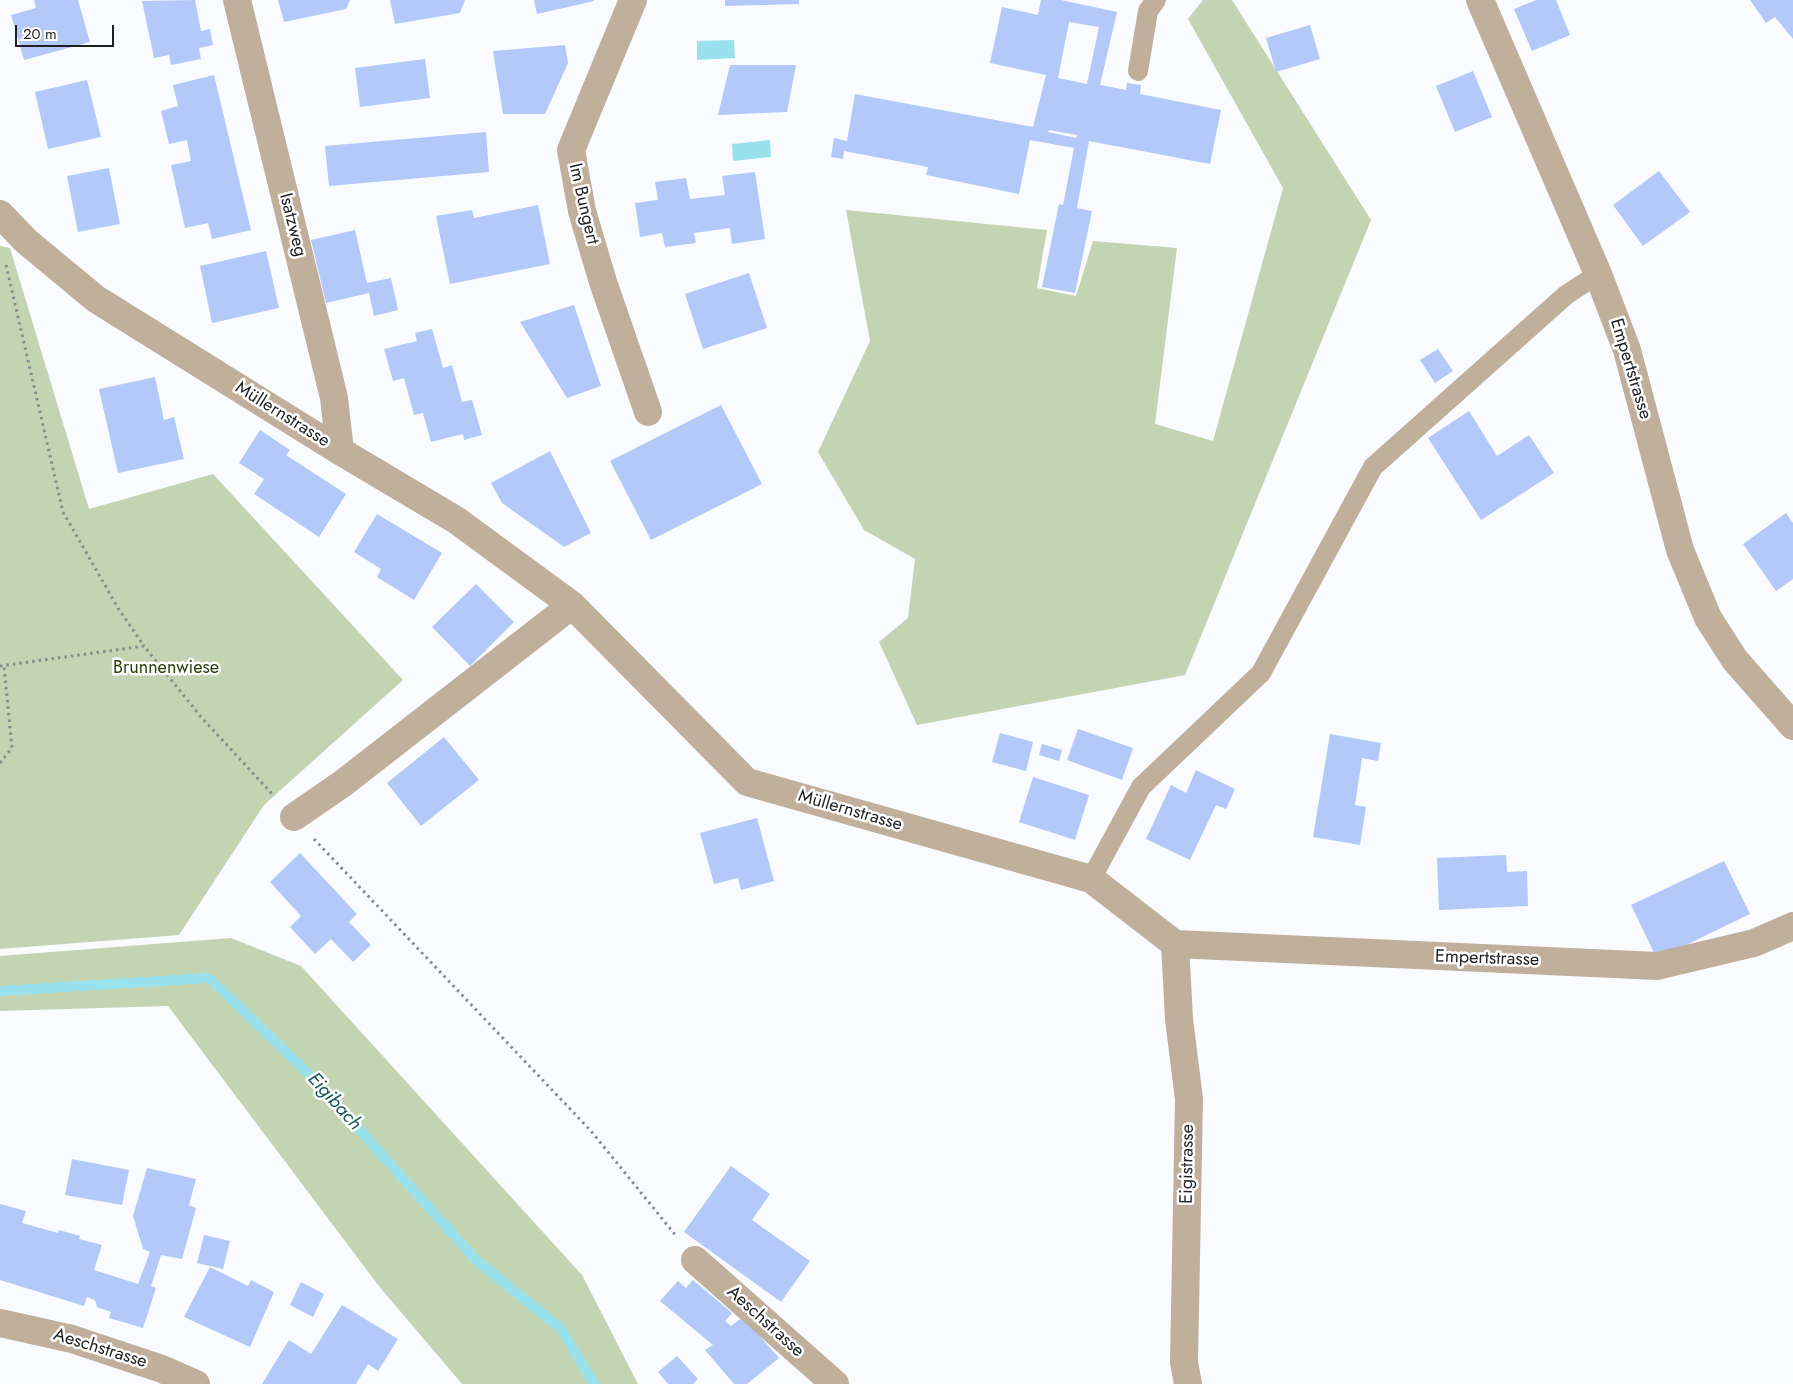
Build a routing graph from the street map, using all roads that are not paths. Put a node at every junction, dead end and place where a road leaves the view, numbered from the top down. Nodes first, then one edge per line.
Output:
1 (237, 0) edge
2 (633, 0) edge
3 (1156, 0) edge
4 (1480, 0) edge
5 (1138, 72) dead end
6 (0, 214) edge
7 (1598, 274) junction
8 (648, 412) dead end
9 (340, 452) junction
10 (572, 605) junction
11 (1793, 726) edge
12 (294, 817) road end
13 (1091, 879) junction
14 (1793, 926) edge
15 (1175, 944) junction
16 (695, 1260) road end
17 (0, 1323) edge
18 (196, 1384) edge
19 (835, 1384) edge
20 (1188, 1384) edge

1 - 9 street, Isatzweg
2 - 8 street, Im Bungert
3 - 5 lane
4 - 7 street, Empertstrasse
6 - 9 street, Müllernstrasse
7 - 11 street, Empertstrasse
7 - 13 lane
9 - 10 street, Müllernstrasse
10 - 12 street
10 - 13 street, Müllernstrasse
13 - 15 street, Müllernstrasse
14 - 15 street, Empertstrasse
15 - 20 street, Eigistrasse
16 - 19 street, Aeschstrasse
17 - 18 street, Aeschstrasse

